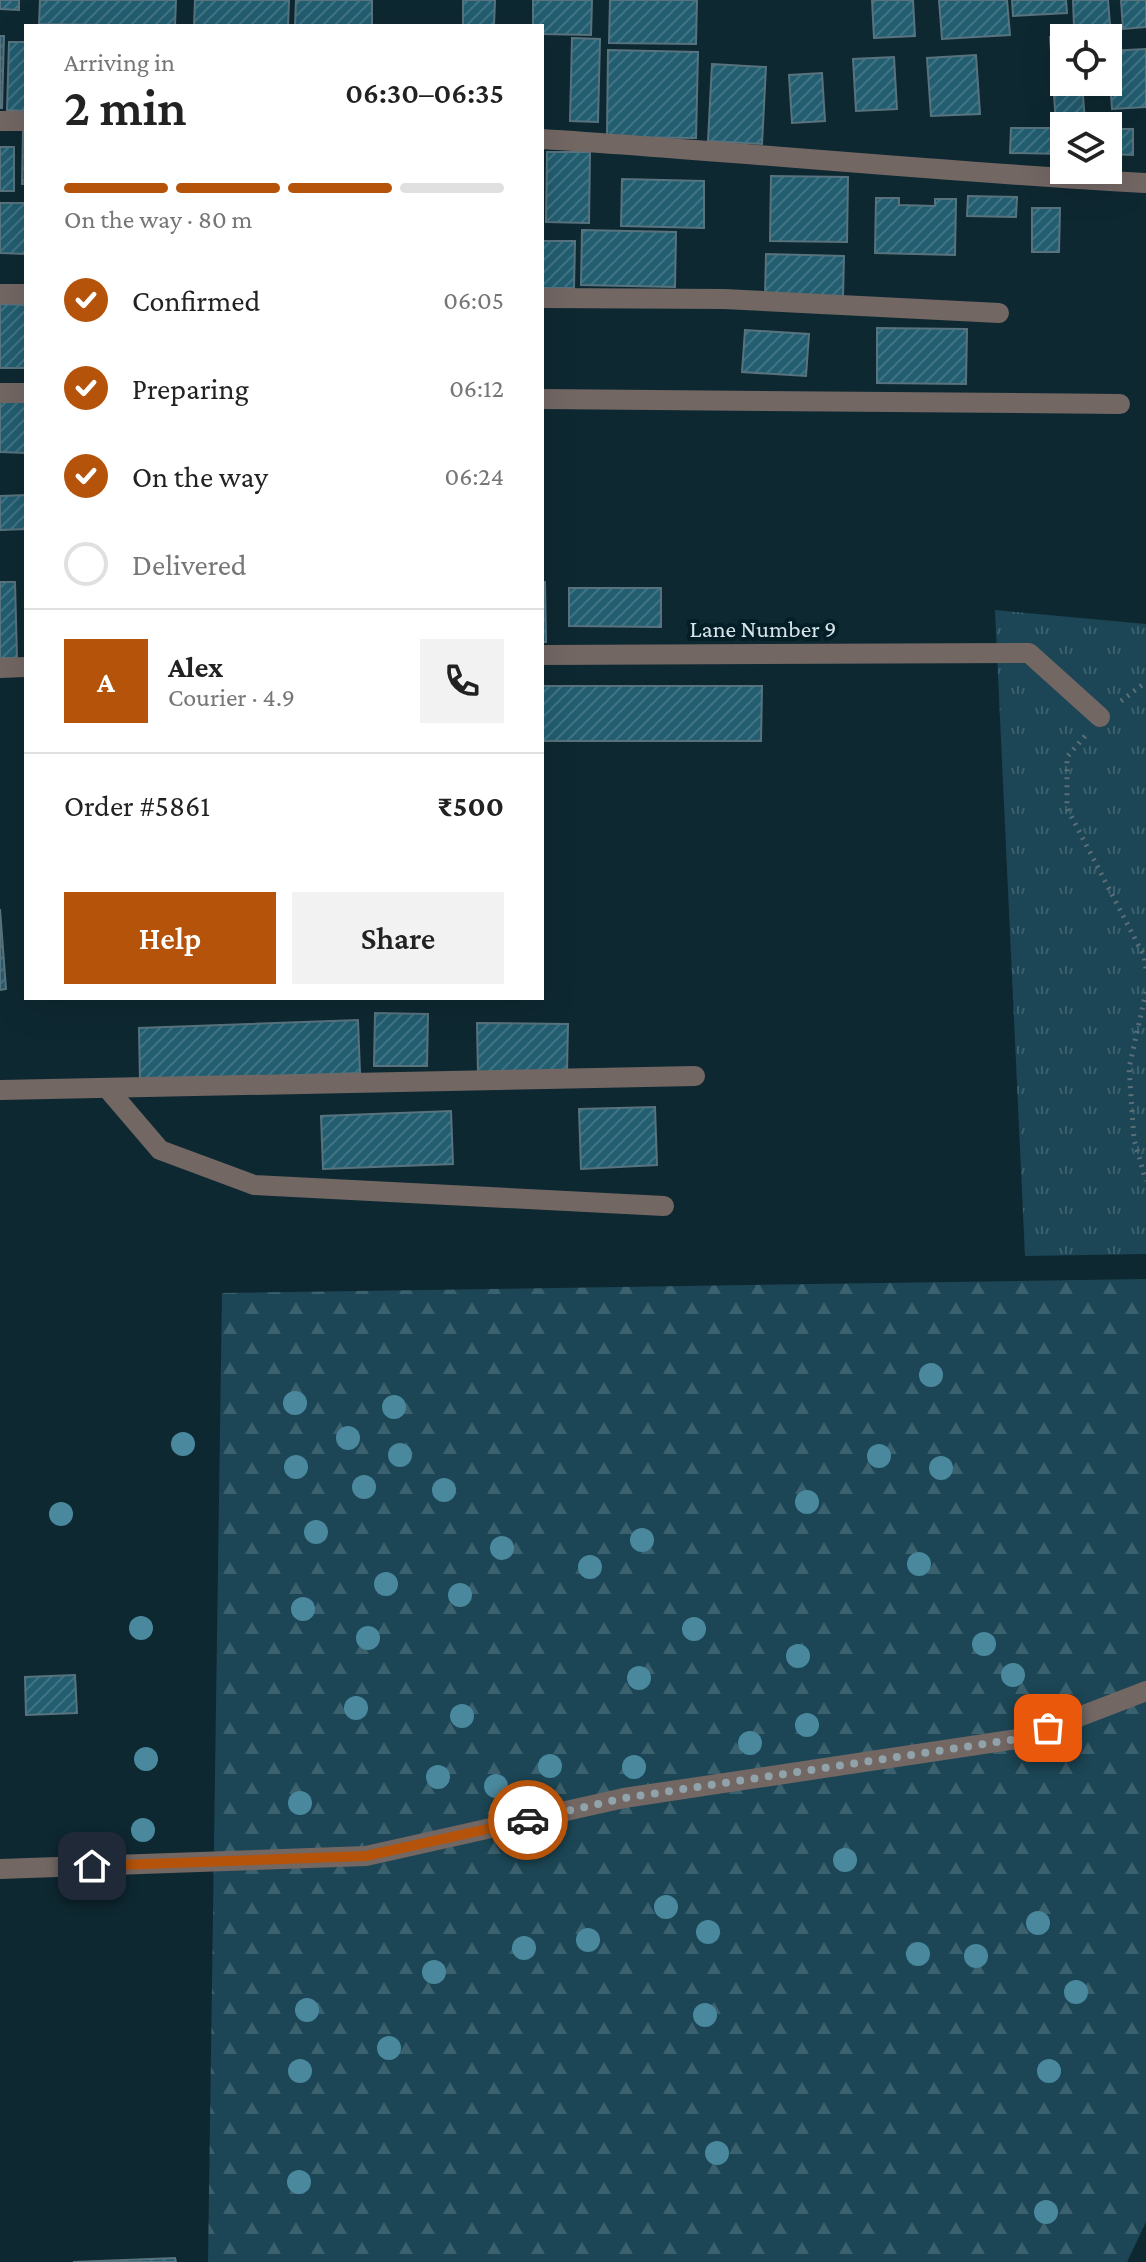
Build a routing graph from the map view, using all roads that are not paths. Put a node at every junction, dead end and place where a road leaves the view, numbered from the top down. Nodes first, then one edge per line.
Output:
1 (0, 121) edge
2 (24, 121) edge
3 (544, 139) edge
4 (1145, 183) edge
5 (0, 294) edge
6 (24, 294) edge
7 (544, 298) edge
8 (999, 313) dead end
9 (0, 393) edge
10 (24, 393) edge
11 (544, 399) edge
12 (1120, 404) dead end
13 (544, 655) edge
14 (24, 667) edge
15 (0, 668) edge
16 (1100, 717) road end
17 (695, 1076) dead end
18 (107, 1088) junction
19 (0, 1090) edge
20 (664, 1206) dead end
21 (1146, 1691) edge
22 (0, 1869) edge

1 - 2 street
3 - 4 street
5 - 6 street
7 - 8 street
9 - 10 street
11 - 12 street
13 - 16 street, Lane Number 9
14 - 15 street
17 - 18 street
18 - 19 street
18 - 20 street
21 - 22 street

